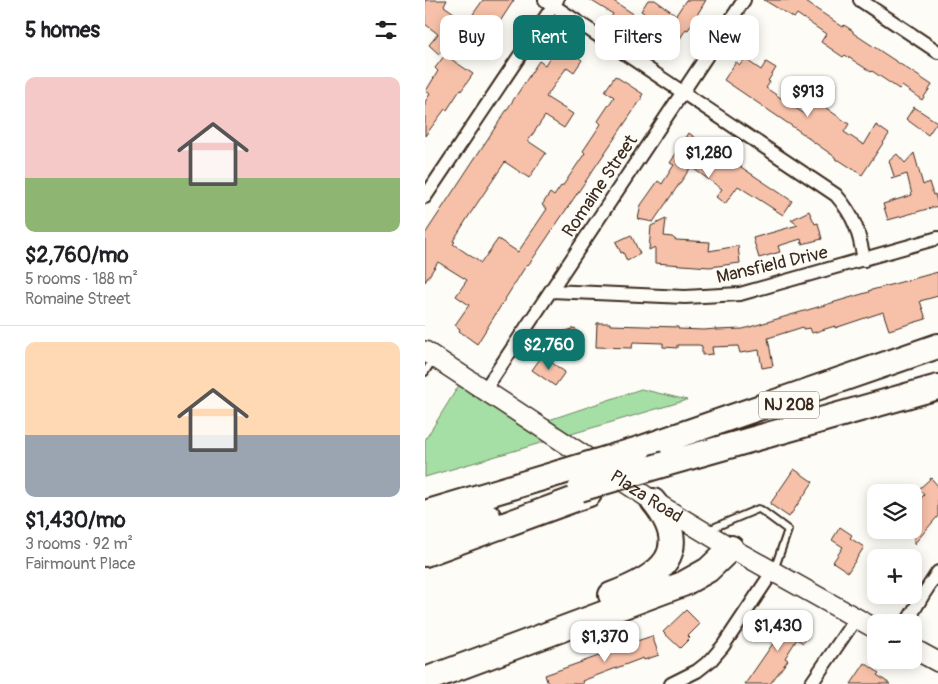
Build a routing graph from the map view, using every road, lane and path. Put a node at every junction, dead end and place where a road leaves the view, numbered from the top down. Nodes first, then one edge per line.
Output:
1 (744, 0) edge
2 (860, 0) edge
3 (552, 2) edge
4 (938, 52) edge
5 (683, 92) junction
6 (425, 198) edge
7 (938, 238) edge
8 (863, 260) junction
9 (551, 291) junction
10 (938, 346) edge
11 (428, 360) edge
12 (938, 360) edge
13 (938, 387) edge
14 (484, 390) junction
15 (639, 450) junction
16 (585, 491) junction
17 (653, 500) junction
18 (425, 513) edge
19 (704, 531) junction
20 (425, 534) edge
21 (731, 548) junction
22 (425, 554) edge
23 (773, 571) junction
24 (938, 572) edge
25 (912, 614) edge
26 (856, 618) junction
27 (867, 624) edge
28 (922, 653) edge
29 (938, 662) edge
30 (425, 663) edge
31 (425, 680) edge
32 (671, 684) edge
33 (811, 684) edge

1 - 5 street, Romaine Street
2 - 4 street
3 - 5 street
3 - 6 street
5 - 8 street
5 - 9 street, Romaine Street
7 - 8 street, Mansfield Drive
8 - 9 street, Mansfield Drive
9 - 14 street, Romaine Street
10 - 15 highway
11 - 14 street, Plaza Road
12 - 15 highway, NJ 208
13 - 16 highway, NJ 208, bridge
14 - 17 street, Plaza Road
15 - 18 highway, NJ 208, bridge
16 - 20 highway, NJ 208
16 - 22 highway
17 - 19 street, Plaza Road
17 - 30 highway
19 - 21 street, Plaza Road
19 - 23 lane
21 - 23 street, Plaza Road
21 - 31 highway
23 - 26 street, Plaza Road
23 - 32 street
24 - 25 street
26 - 27 street, Plaza Road
26 - 33 street
28 - 29 street

